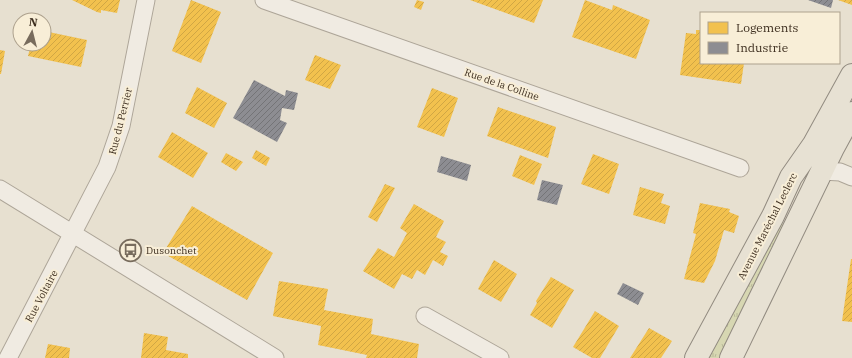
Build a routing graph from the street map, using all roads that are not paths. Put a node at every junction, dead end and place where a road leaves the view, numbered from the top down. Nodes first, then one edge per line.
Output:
1 (146, 0) edge
2 (264, 0) edge
3 (852, 75) edge
4 (852, 113) edge
5 (740, 168) dead end
6 (822, 171) junction
7 (852, 177) edge
8 (0, 189) edge
9 (73, 234) junction
10 (425, 316) dead end
11 (8, 358) edge
12 (275, 358) edge
13 (500, 358) edge
14 (696, 358) edge
15 (731, 358) edge

1 - 9 street, Rue du Perrier
2 - 5 street, Rue de la Colline
3 - 14 main road, Avenue Maréchal Leclerc
4 - 6 main road
6 - 7 street
6 - 15 main road
8 - 9 street
9 - 11 street, Rue Voltaire
9 - 12 street
10 - 13 street

